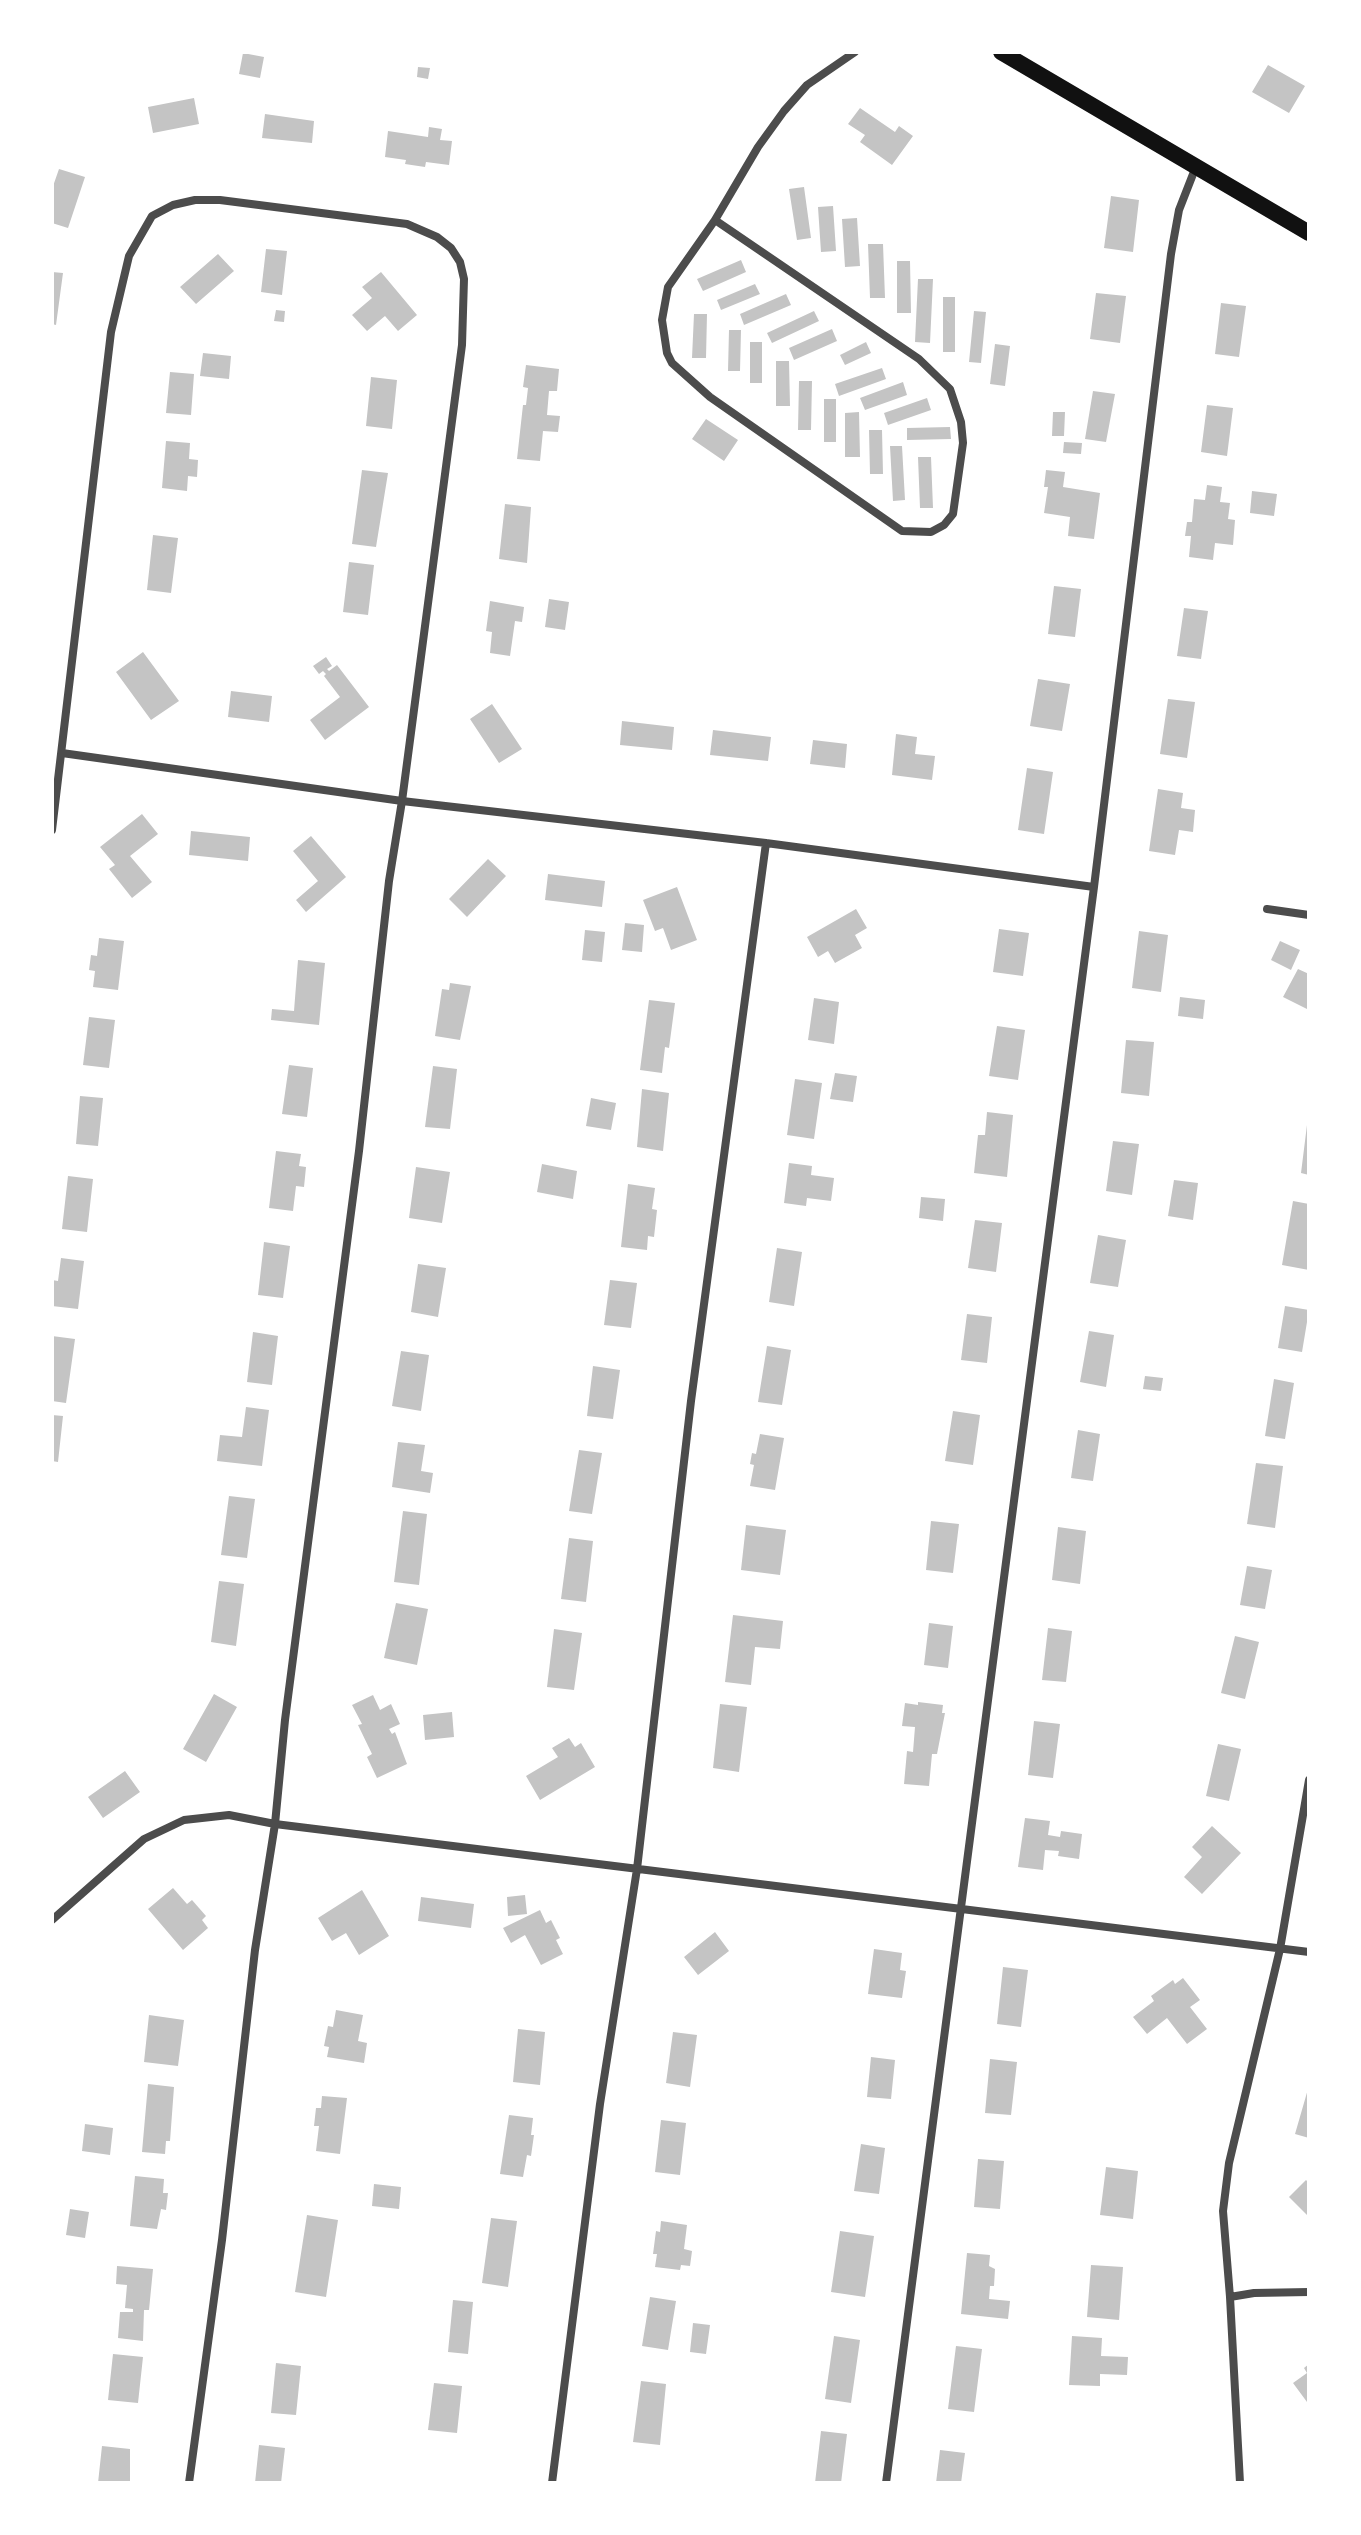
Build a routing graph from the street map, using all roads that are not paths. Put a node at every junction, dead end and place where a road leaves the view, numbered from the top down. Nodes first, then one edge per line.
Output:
1 (855, 52) edge
2 (1001, 52) edge
3 (1195, 169) junction
4 (715, 220) junction
5 (1309, 233) edge
6 (62, 753) junction
7 (402, 801) junction
8 (52, 830) edge
9 (766, 843) junction
10 (1094, 887) junction
11 (1267, 909) dead end
12 (1309, 915) edge
13 (1309, 1780) edge
14 (275, 1824) junction
15 (637, 1869) junction
16 (961, 1908) junction
17 (52, 1920) edge
18 (1280, 1949) junction
19 (1309, 1952) edge
20 (1309, 2292) edge
21 (1230, 2297) junction
22 (189, 2483) edge
23 (552, 2483) edge
24 (886, 2483) edge
25 (1240, 2483) edge

1 - 4 street
2 - 3 main road
3 - 5 main road
3 - 10 street
4 - 4 street
6 - 7 street
6 - 7 street
6 - 8 street
7 - 9 street
7 - 14 street
9 - 10 street
9 - 15 street
10 - 16 street
11 - 12 street
13 - 18 street
14 - 15 street
14 - 17 street
14 - 22 street
15 - 16 street
15 - 23 street
16 - 18 street
16 - 24 street
18 - 19 street
18 - 21 street
20 - 21 street
21 - 25 street

